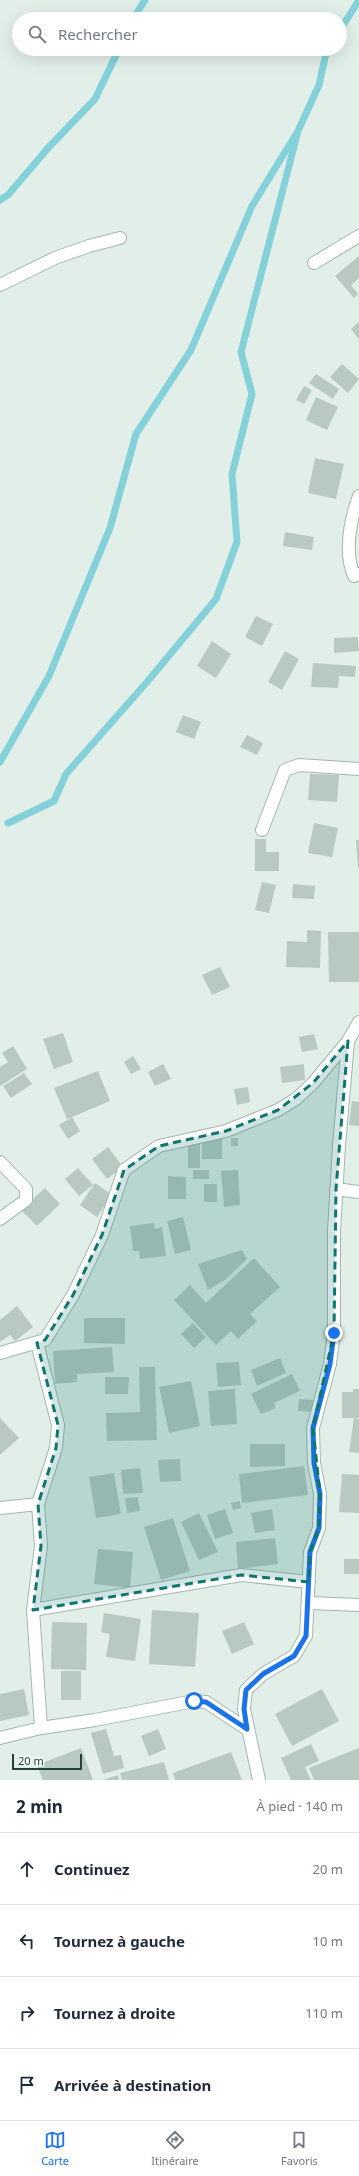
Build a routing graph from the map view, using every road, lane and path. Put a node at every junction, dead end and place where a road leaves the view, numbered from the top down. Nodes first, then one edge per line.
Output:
1 (359, 236) edge
2 (120, 238) dead end
3 (314, 263) dead end
4 (0, 285) edge
5 (359, 496) edge
6 (359, 574) edge
7 (359, 769) edge
8 (262, 830) dead end
9 (359, 1022) edge
10 (348, 1041) junction
11 (0, 1162) edge
12 (336, 1189) junction
13 (359, 1192) edge
14 (0, 1219) edge
15 (37, 1343) junction
16 (0, 1353) edge
17 (38, 1504) junction
18 (0, 1508) edge
19 (309, 1582) junction
20 (309, 1603) junction
21 (359, 1605) edge
22 (33, 1610) junction
23 (42, 1728) junction
24 (247, 1729) junction
25 (0, 1738) edge
26 (259, 1780) edge

1 - 3 street
2 - 4 street
5 - 6 street
7 - 8 street
9 - 10 street
10 - 12 street
10 - 15 street
11 - 14 street
12 - 13 street
12 - 19 street
15 - 16 street
15 - 17 street
17 - 18 street
17 - 22 street
19 - 20 street
19 - 22 street
20 - 21 street
20 - 24 street
22 - 23 street
23 - 24 street
23 - 25 street
24 - 26 street

